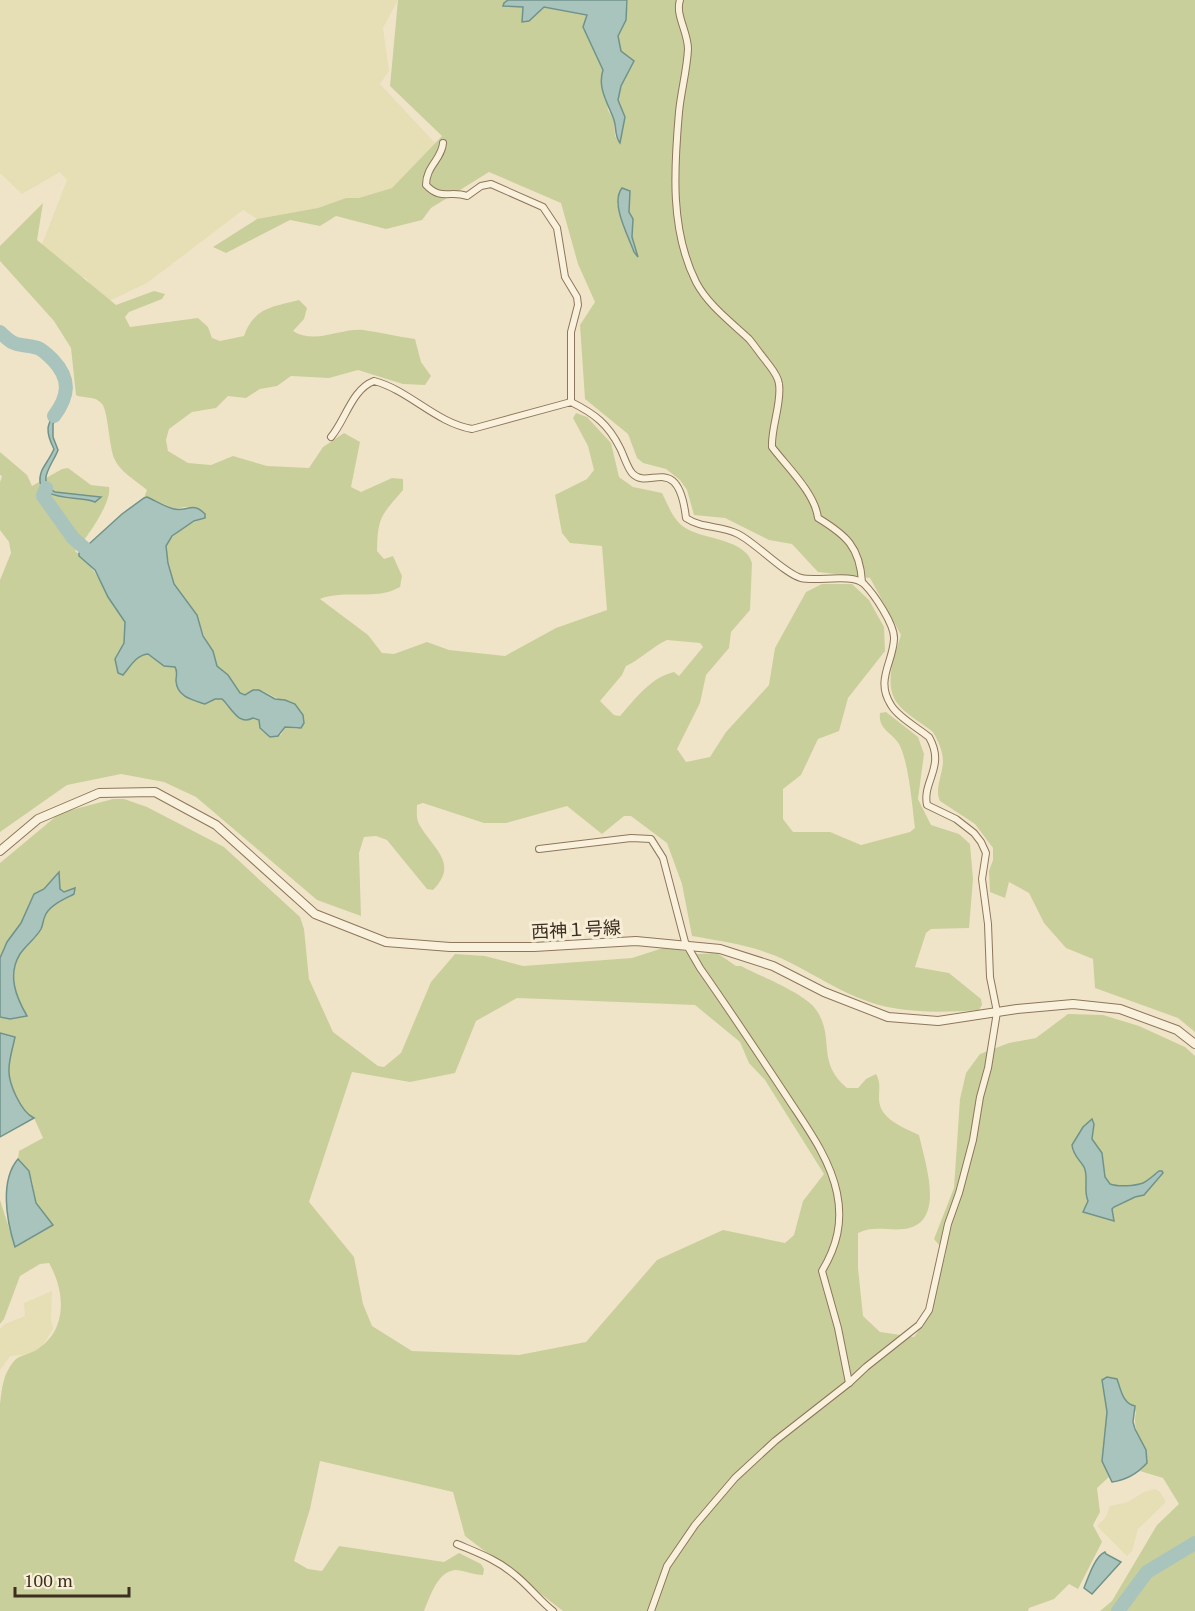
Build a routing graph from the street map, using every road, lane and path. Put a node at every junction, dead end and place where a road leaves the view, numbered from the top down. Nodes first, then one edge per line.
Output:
1 (680, 0) edge
2 (442, 143) dead end
3 (571, 402) junction
4 (331, 437) dead end
5 (862, 582) junction
6 (539, 849) dead end
7 (0, 851) edge
8 (687, 946) junction
9 (997, 1012) junction
10 (1195, 1044) edge
11 (849, 1383) junction
12 (457, 1544) dead end
13 (553, 1611) edge
14 (651, 1611) edge

1 - 5 street
2 - 3 street
3 - 4 street
3 - 5 street
5 - 9 street
6 - 8 street
7 - 8 street, 西神１号線
8 - 9 street, 西神１号線
8 - 11 street
9 - 10 street, 西神１号線
9 - 11 street
11 - 14 street
12 - 13 street

